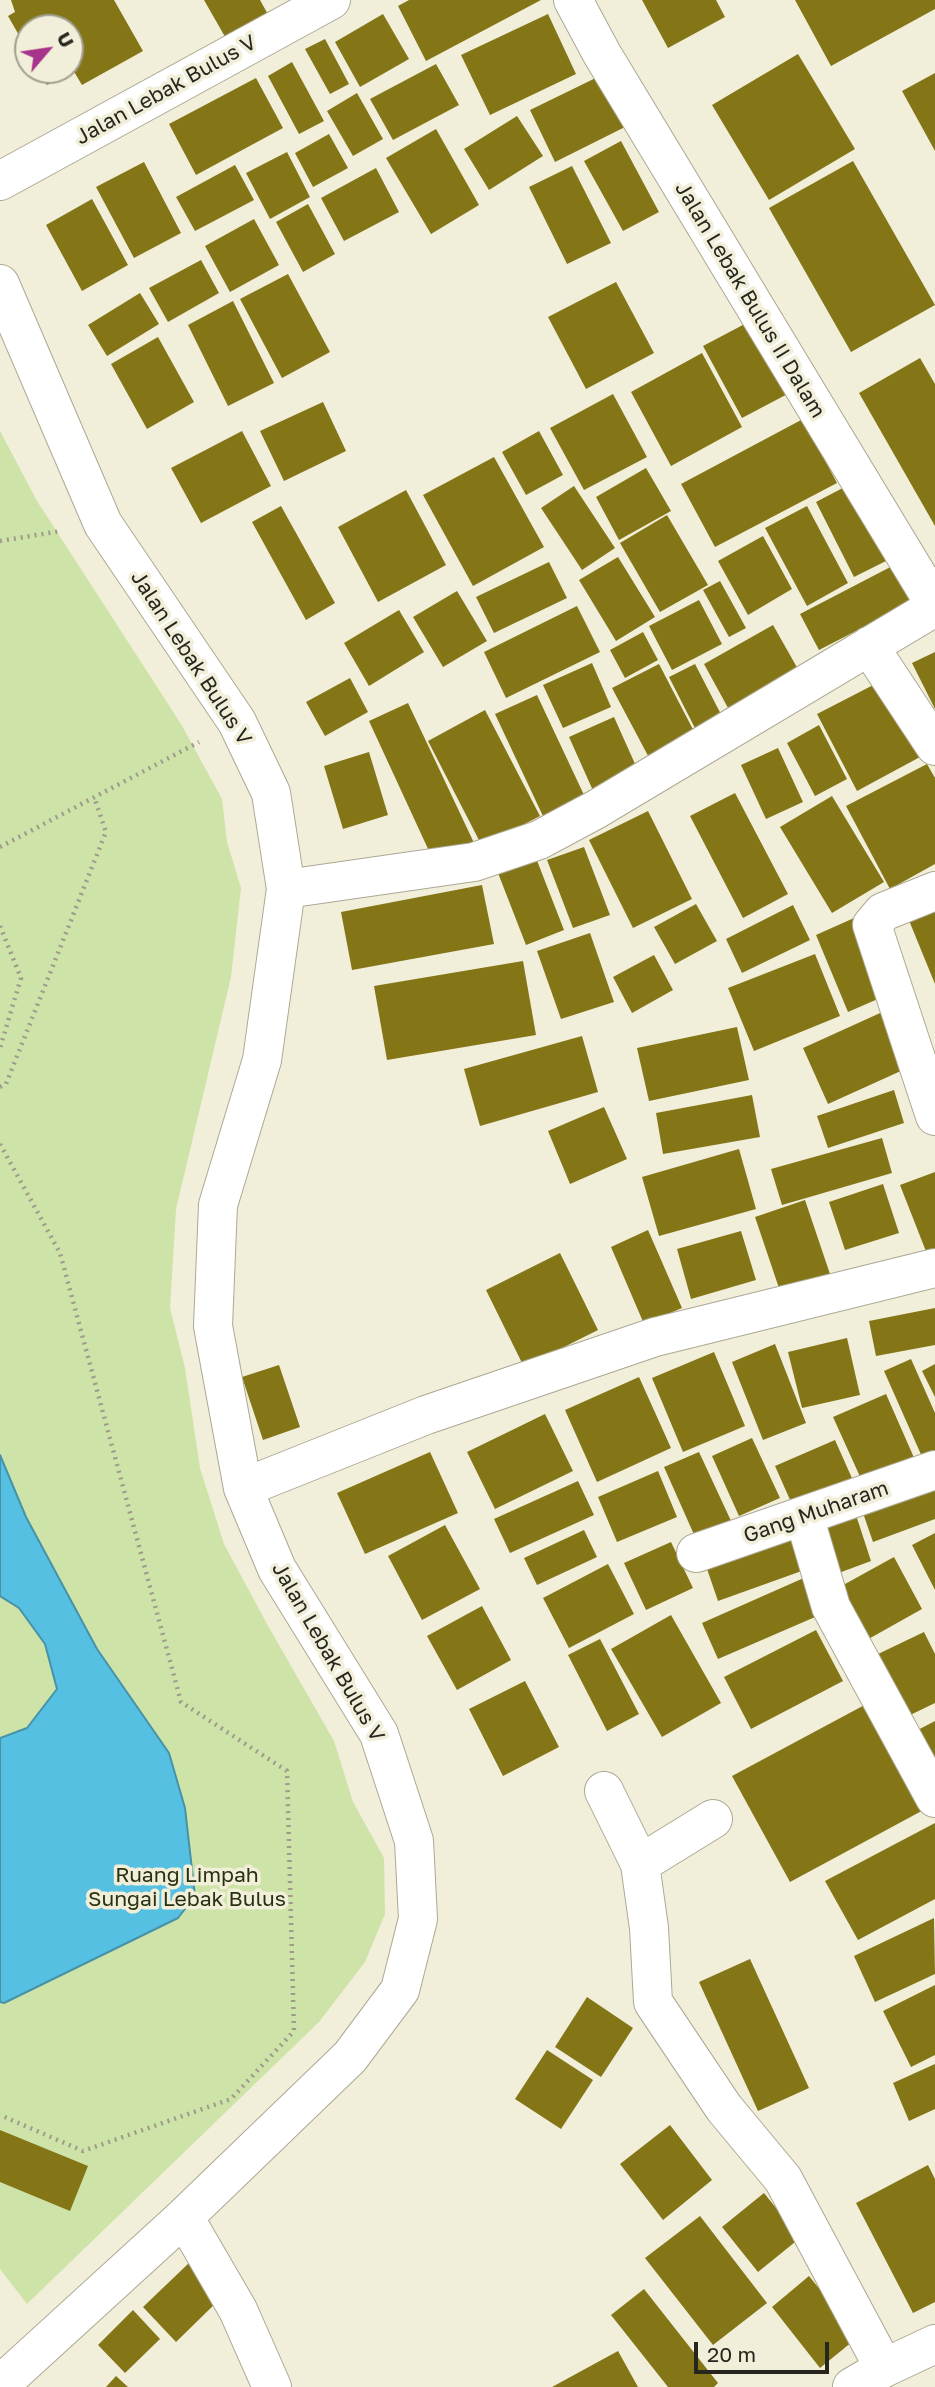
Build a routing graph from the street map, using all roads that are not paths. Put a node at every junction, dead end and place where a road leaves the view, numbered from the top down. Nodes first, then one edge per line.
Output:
1 (331, 0) edge
2 (573, 0) edge
3 (0, 181) edge
4 (0, 284) edge
5 (869, 646) junction
6 (935, 746) edge
7 (286, 889) junction
8 (935, 891) edge
9 (935, 1116) edge
10 (935, 1268) edge
11 (935, 1470) edge
12 (243, 1488) junction
13 (804, 1516) junction
14 (696, 1553) dead end
15 (604, 1791) dead end
16 (935, 1798) edge
17 (713, 1819) dead end
18 (640, 1864) junction
19 (184, 2217) junction
20 (935, 2344) edge
21 (884, 2368) junction
22 (0, 2385) edge
23 (272, 2387) edge
24 (852, 2387) edge

1 - 3 street, Jalan Lebak Bulus V
2 - 5 street, Jalan Lebak Bulus II Dalam
4 - 7 street, Jalan Lebak Bulus V
5 - 6 street
5 - 7 street
7 - 12 street, Jalan Lebak Bulus V
8 - 9 street
10 - 12 street
11 - 13 street, Gang Muharam
12 - 19 street, Jalan Lebak Bulus V
13 - 14 street, Gang Muharam
13 - 16 street
15 - 18 street
17 - 18 street
18 - 21 street
19 - 22 street, Jalan Lebak Bulus V
19 - 23 street
20 - 21 street
21 - 24 street

